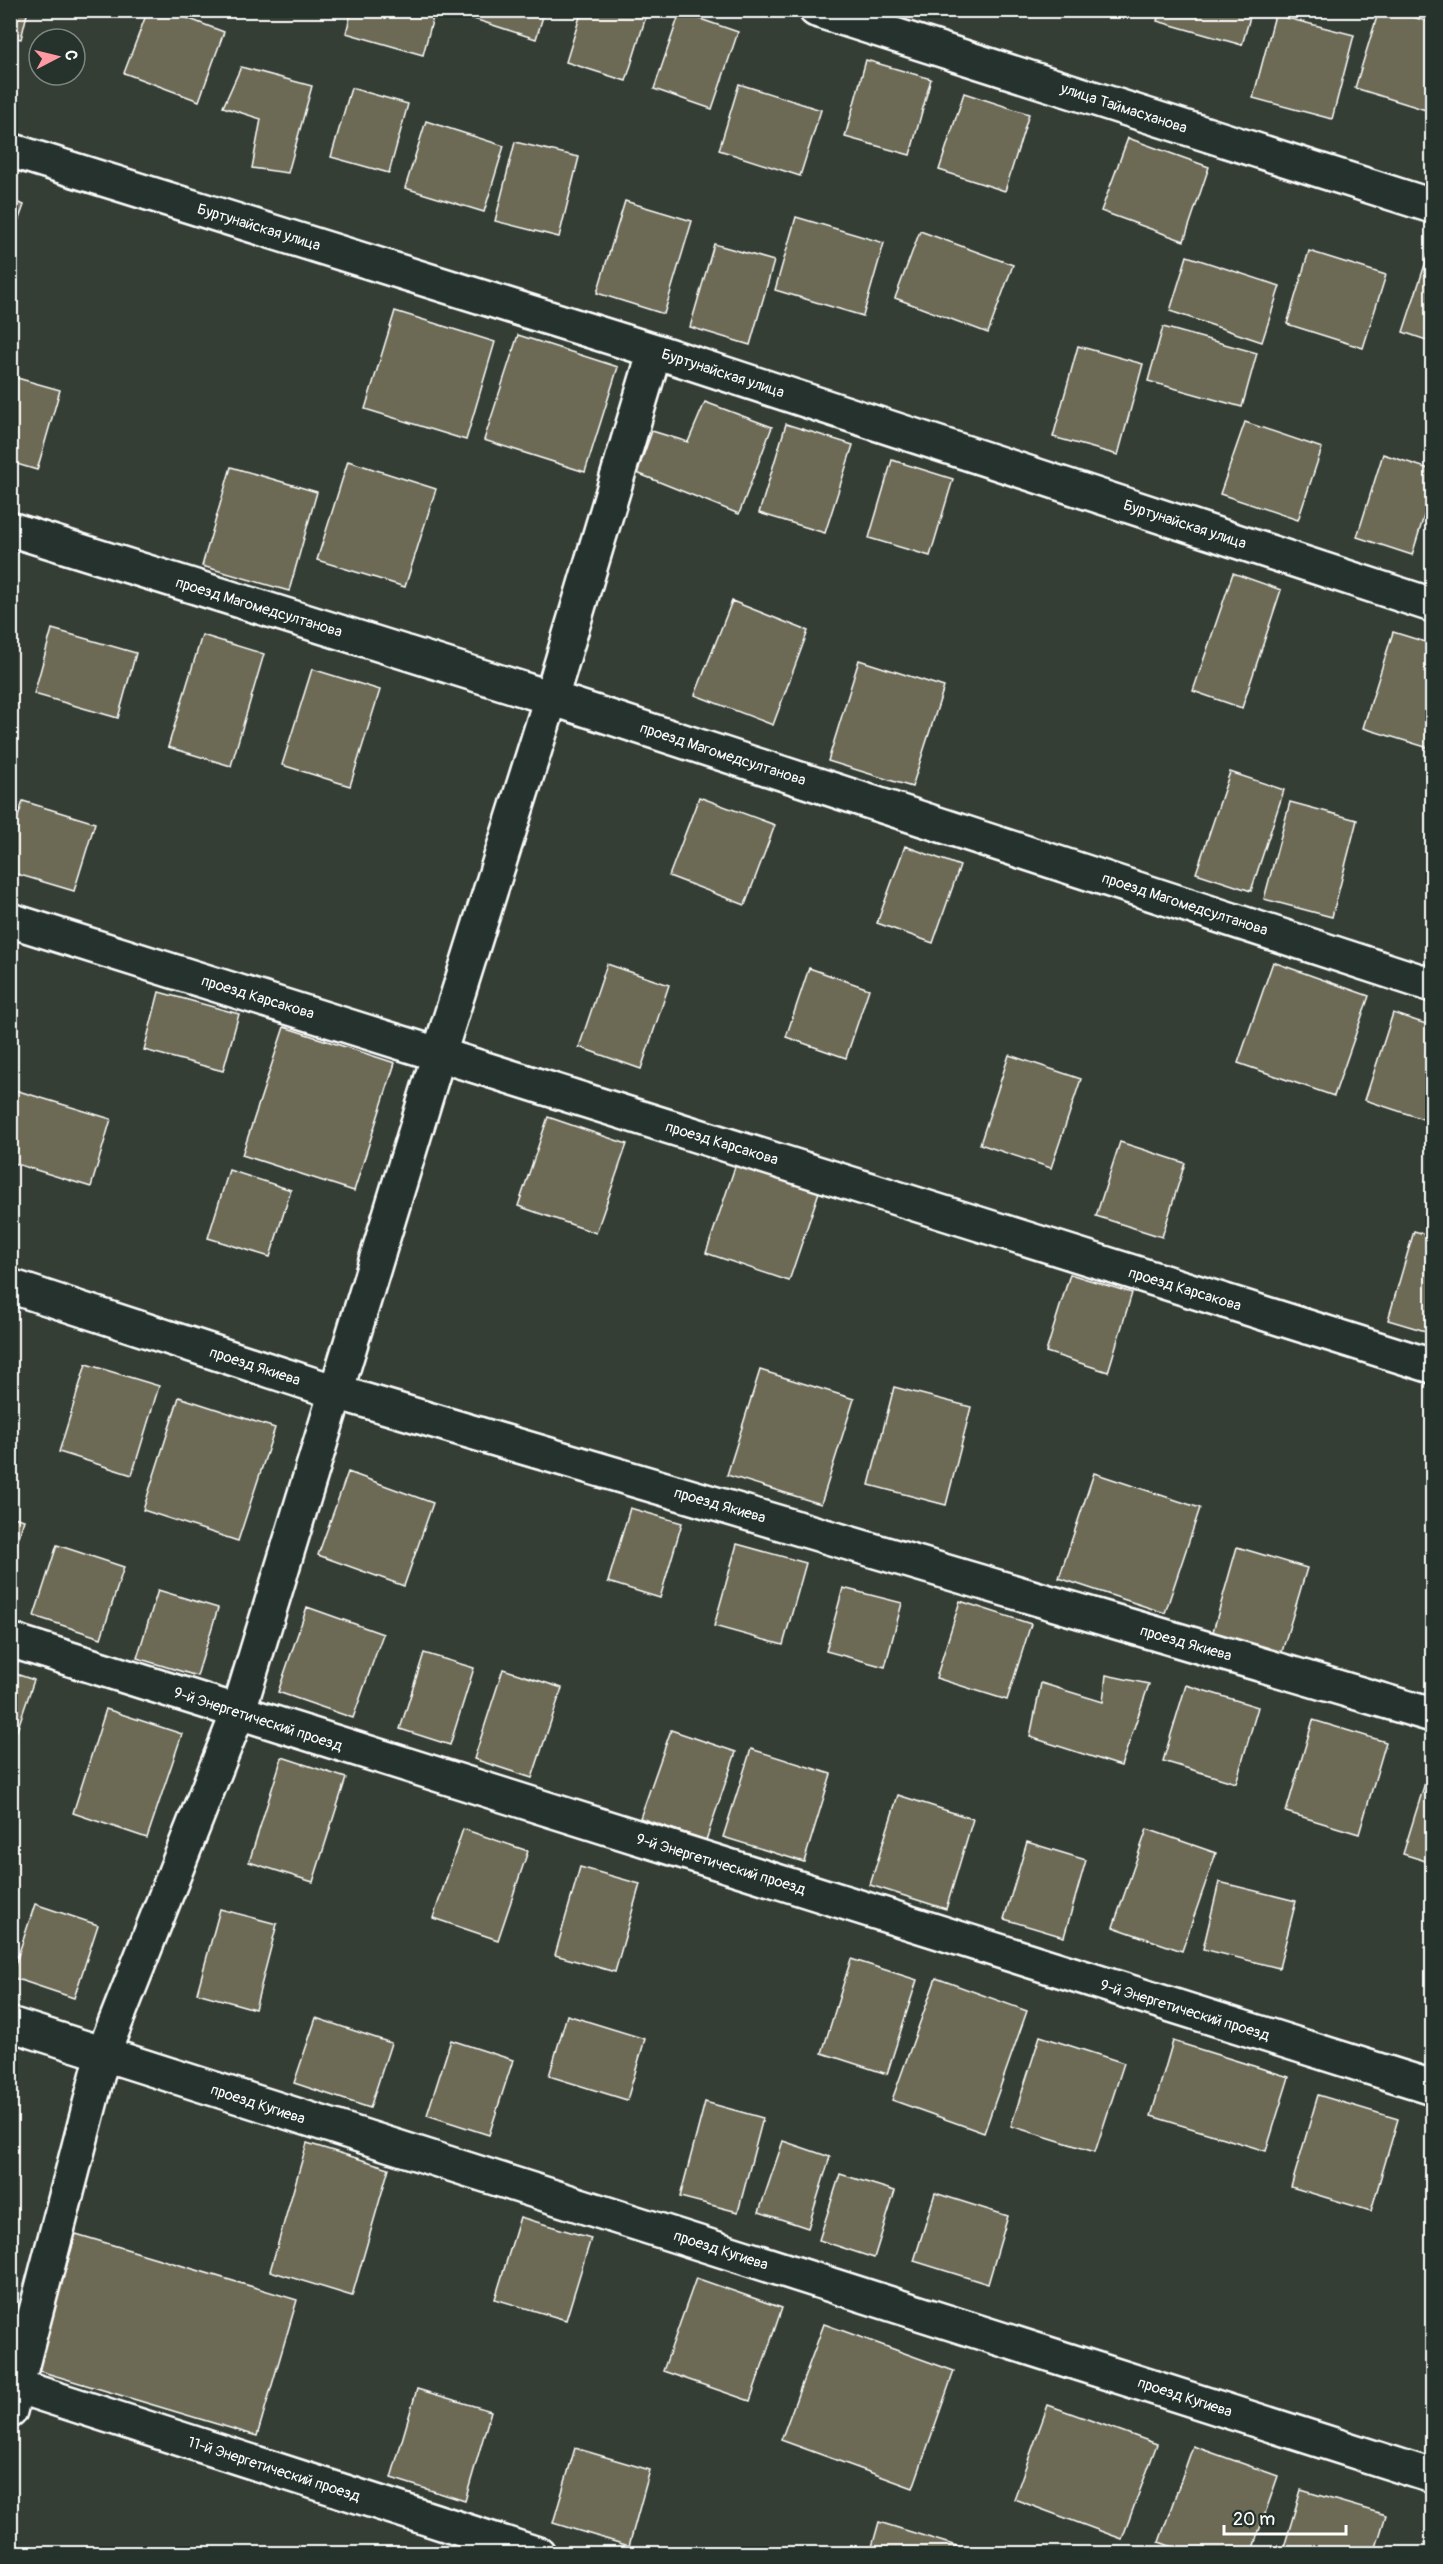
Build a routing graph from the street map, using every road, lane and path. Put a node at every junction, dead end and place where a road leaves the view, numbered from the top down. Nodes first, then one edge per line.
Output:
1 (816, 10) edge
2 (10, 150) edge
3 (1432, 206) edge
4 (655, 351) junction
5 (10, 529) edge
6 (1432, 605) edge
7 (551, 698) junction
8 (10, 920) edge
9 (1432, 985) edge
10 (439, 1054) junction
11 (10, 1286) edge
12 (1432, 1366) edge
13 (336, 1392) junction
14 (10, 1640) edge
15 (238, 1713) junction
16 (1432, 1715) edge
17 (10, 2024) edge
18 (103, 2054) junction
19 (1432, 2087) edge
20 (13, 2394) edge
21 (1432, 2476) edge
22 (538, 2553) edge

1 - 3 street, улица Таймасханова
2 - 4 street, Буртунайская улица
4 - 6 street, Буртунайская улица
4 - 7 street
5 - 7 street, проезд Магомедсултанова
7 - 9 street, проезд Магомедсултанова
7 - 10 street
8 - 10 street, проезд Карсакова
10 - 12 street, проезд Карсакова
10 - 13 street
11 - 13 street, проезд Якиева
13 - 15 street
13 - 16 street, проезд Якиева
14 - 15 street, 9-й Энергетический проезд
15 - 18 street
15 - 19 street, 9-й Энергетический проезд
17 - 18 street, проезд Кугиева
18 - 20 street
18 - 21 street, проезд Кугиева
20 - 22 street, 11-й Энергетический проезд

